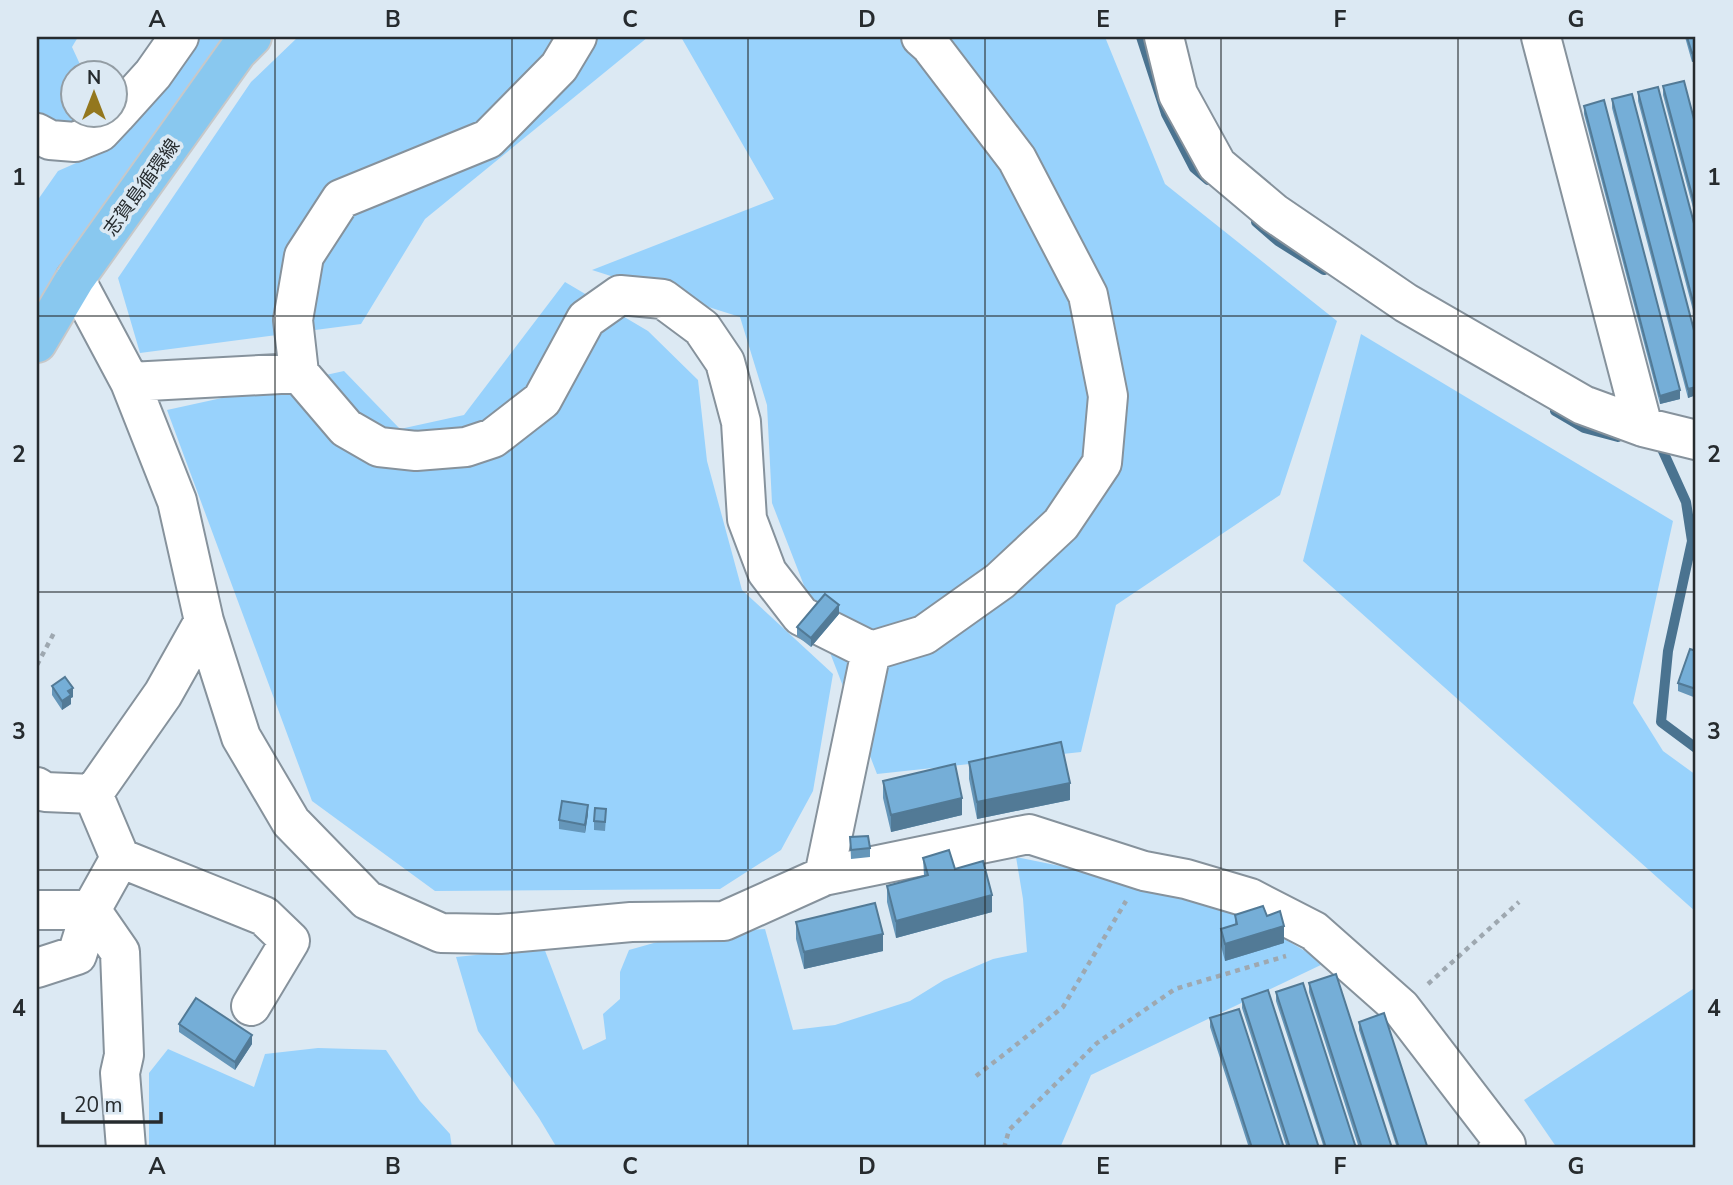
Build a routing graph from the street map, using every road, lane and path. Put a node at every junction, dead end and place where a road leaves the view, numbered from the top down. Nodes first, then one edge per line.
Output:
1 (179, 37) edge
2 (252, 37) edge
3 (577, 37) edge
4 (921, 37) edge
5 (1164, 37) edge
6 (1541, 37) edge
7 (130, 99) edge
8 (102, 130) edge
9 (37, 133) edge
10 (75, 279) junction
11 (37, 343) edge
12 (299, 373) junction
13 (131, 382) junction
14 (1643, 427) junction
15 (1696, 439) edge
16 (204, 621) junction
17 (55, 631) dead end
18 (871, 651) junction
19 (37, 665) edge
20 (93, 794) junction
21 (40, 797) edge
22 (120, 858) junction
23 (1144, 871) junction
24 (824, 876) junction
25 (1519, 902) dead end
26 (37, 910) edge
27 (91, 910) junction
28 (1314, 931) junction
29 (37, 968) edge
30 (251, 1006) dead end
31 (1401, 1008) junction
32 (976, 1076) dead end
33 (126, 1148) edge
34 (1004, 1148) edge
35 (1498, 1148) edge

1 - 7 street
2 - 10 main road, 志賀島循環線
3 - 12 street
4 - 18 street
5 - 14 street
6 - 14 street
8 - 9 street
10 - 11 main road, 志賀島循環線
10 - 13 street
12 - 13 street
12 - 18 street
13 - 16 street
14 - 15 street
16 - 20 street
16 - 24 street
17 - 19 path
18 - 24 street
20 - 21 street
20 - 22 street
22 - 27 street
22 - 30 street
23 - 24 street
23 - 28 street
23 - 32 path
25 - 31 path
26 - 27 street
27 - 29 street
27 - 33 street
28 - 31 street
28 - 34 path
31 - 35 street

